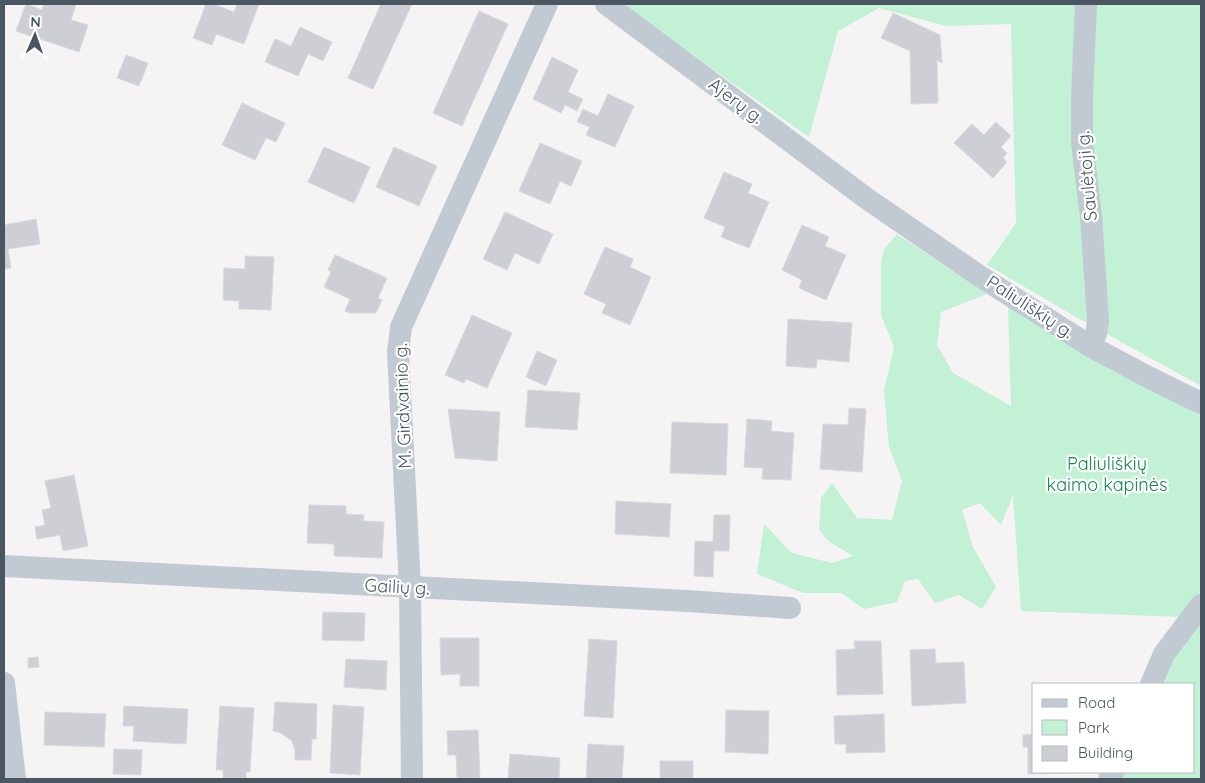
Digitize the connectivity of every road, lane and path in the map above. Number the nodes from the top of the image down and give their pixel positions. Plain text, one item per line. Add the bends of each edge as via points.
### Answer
1 (547, 4) edge
2 (606, 4) edge
3 (1086, 4) edge
4 (866, 198) joint
5 (1090, 346) junction
6 (1201, 403) edge
7 (4, 566) edge
8 (410, 588) junction
9 (1201, 605) edge
10 (790, 608) dead end
11 (1151, 683) edge
12 (4, 684) edge
13 (15, 779) edge
14 (412, 779) edge

1 - 8 street, M. Girdvainio g. via 401,327 398,352
2 - 4 street, Ajerų g.
3 - 5 street, Saulėtoji g. via 1082,142 1098,320
4 - 5 street, Paliuliškių g.
5 - 6 street, Paliuliškių g.
7 - 8 street, Gailių g.
8 - 10 street, Gailių g.
8 - 14 street, M. Girdvainio g.
9 - 11 street via 1164,654
12 - 13 street

